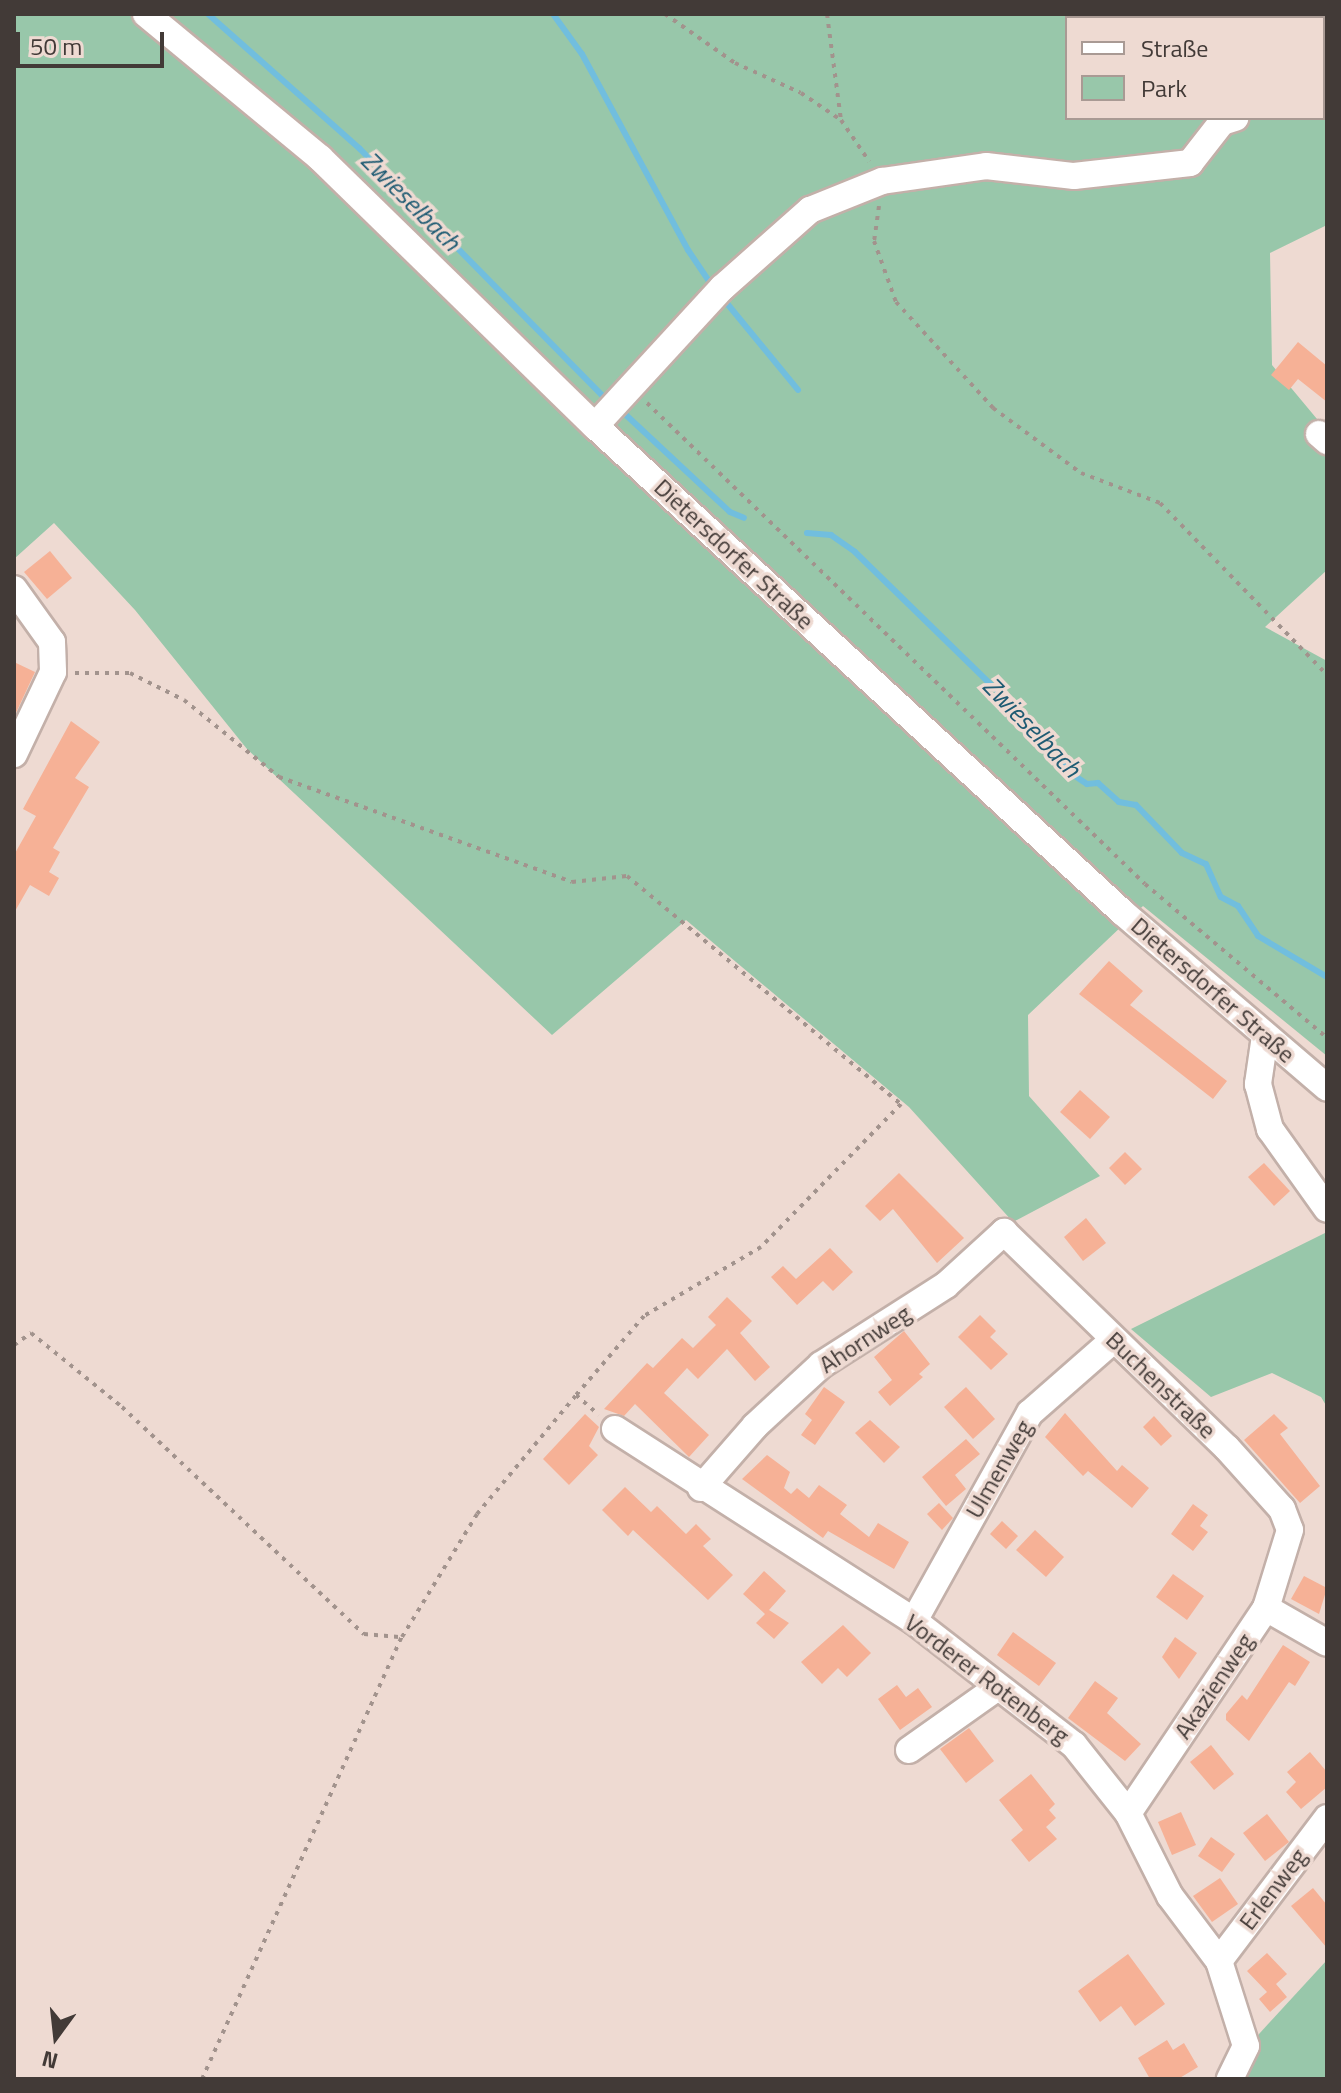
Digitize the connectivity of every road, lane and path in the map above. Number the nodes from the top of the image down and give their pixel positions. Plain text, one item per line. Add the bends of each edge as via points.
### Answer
1 (146, 14) edge
2 (665, 14) edge
3 (827, 14) edge
4 (841, 120) junction
5 (1228, 120) edge
6 (882, 181) junction
7 (631, 387) junction
8 (595, 426) junction
9 (14, 589) edge
10 (53, 672) junction
11 (1327, 675) edge
12 (14, 754) edge
13 (1265, 1036) junction
14 (1327, 1038) edge
15 (1327, 1088) edge
16 (1327, 1209) edge
17 (1004, 1232) joint
18 (1113, 1340) junction
19 (14, 1345) edge
20 (576, 1395) junction
21 (615, 1429) joint
22 (701, 1488) junction
23 (1286, 1552) joint
24 (1266, 1608) junction
25 (914, 1621) junction
26 (402, 1637) junction
27 (1327, 1643) edge
28 (998, 1687) junction
29 (909, 1750) dead end
30 (1128, 1813) junction
31 (1327, 1818) edge
32 (1219, 1961) junction
33 (202, 2079) edge
34 (1230, 2079) edge

1 - 8 street, Dietersdorfer Straße via 320,158
2 - 4 path via 735,63 801,93
3 - 4 path
4 - 6 path
5 - 6 street via 1190,163 1074,176 986,166
6 - 7 street via 810,210 722,288
6 - 11 path via 874,241 896,302 993,408 1081,473 1160,503
7 - 8 street
7 - 14 path via 1145,884
8 - 13 street, Dietersdorfer Straße via 1122,912
9 - 10 street via 52,642
10 - 12 street
10 - 20 path via 130,673 184,700 279,777 572,882 627,876 901,1104 761,1247 644,1316
13 - 15 street, Dietersdorfer Straße
13 - 16 street via 1258,1084 1270,1129
17 - 18 street, Buchenstraße
17 - 22 street, Ahornweg via 946,1285 821,1365 755,1426
18 - 23 street, Buchenstraße via 1282,1509 1290,1530
18 - 25 street, Ulmenweg via 1030,1413
19 - 26 path via 31,1333 122,1407 364,1634
20 - 21 path
20 - 26 path via 477,1514
21 - 22 street, Vorderer Rotenberg
22 - 25 street, Vorderer Rotenberg
23 - 24 street, Akazienweg
24 - 27 street
24 - 30 street, Akazienweg
25 - 28 street, Vorderer Rotenberg
26 - 33 path
28 - 29 street
28 - 30 street, Vorderer Rotenberg via 1074,1745
30 - 32 street, Vorderer Rotenberg via 1170,1896
31 - 32 street, Erlenweg
32 - 34 street, Vorderer Rotenberg via 1246,2046

